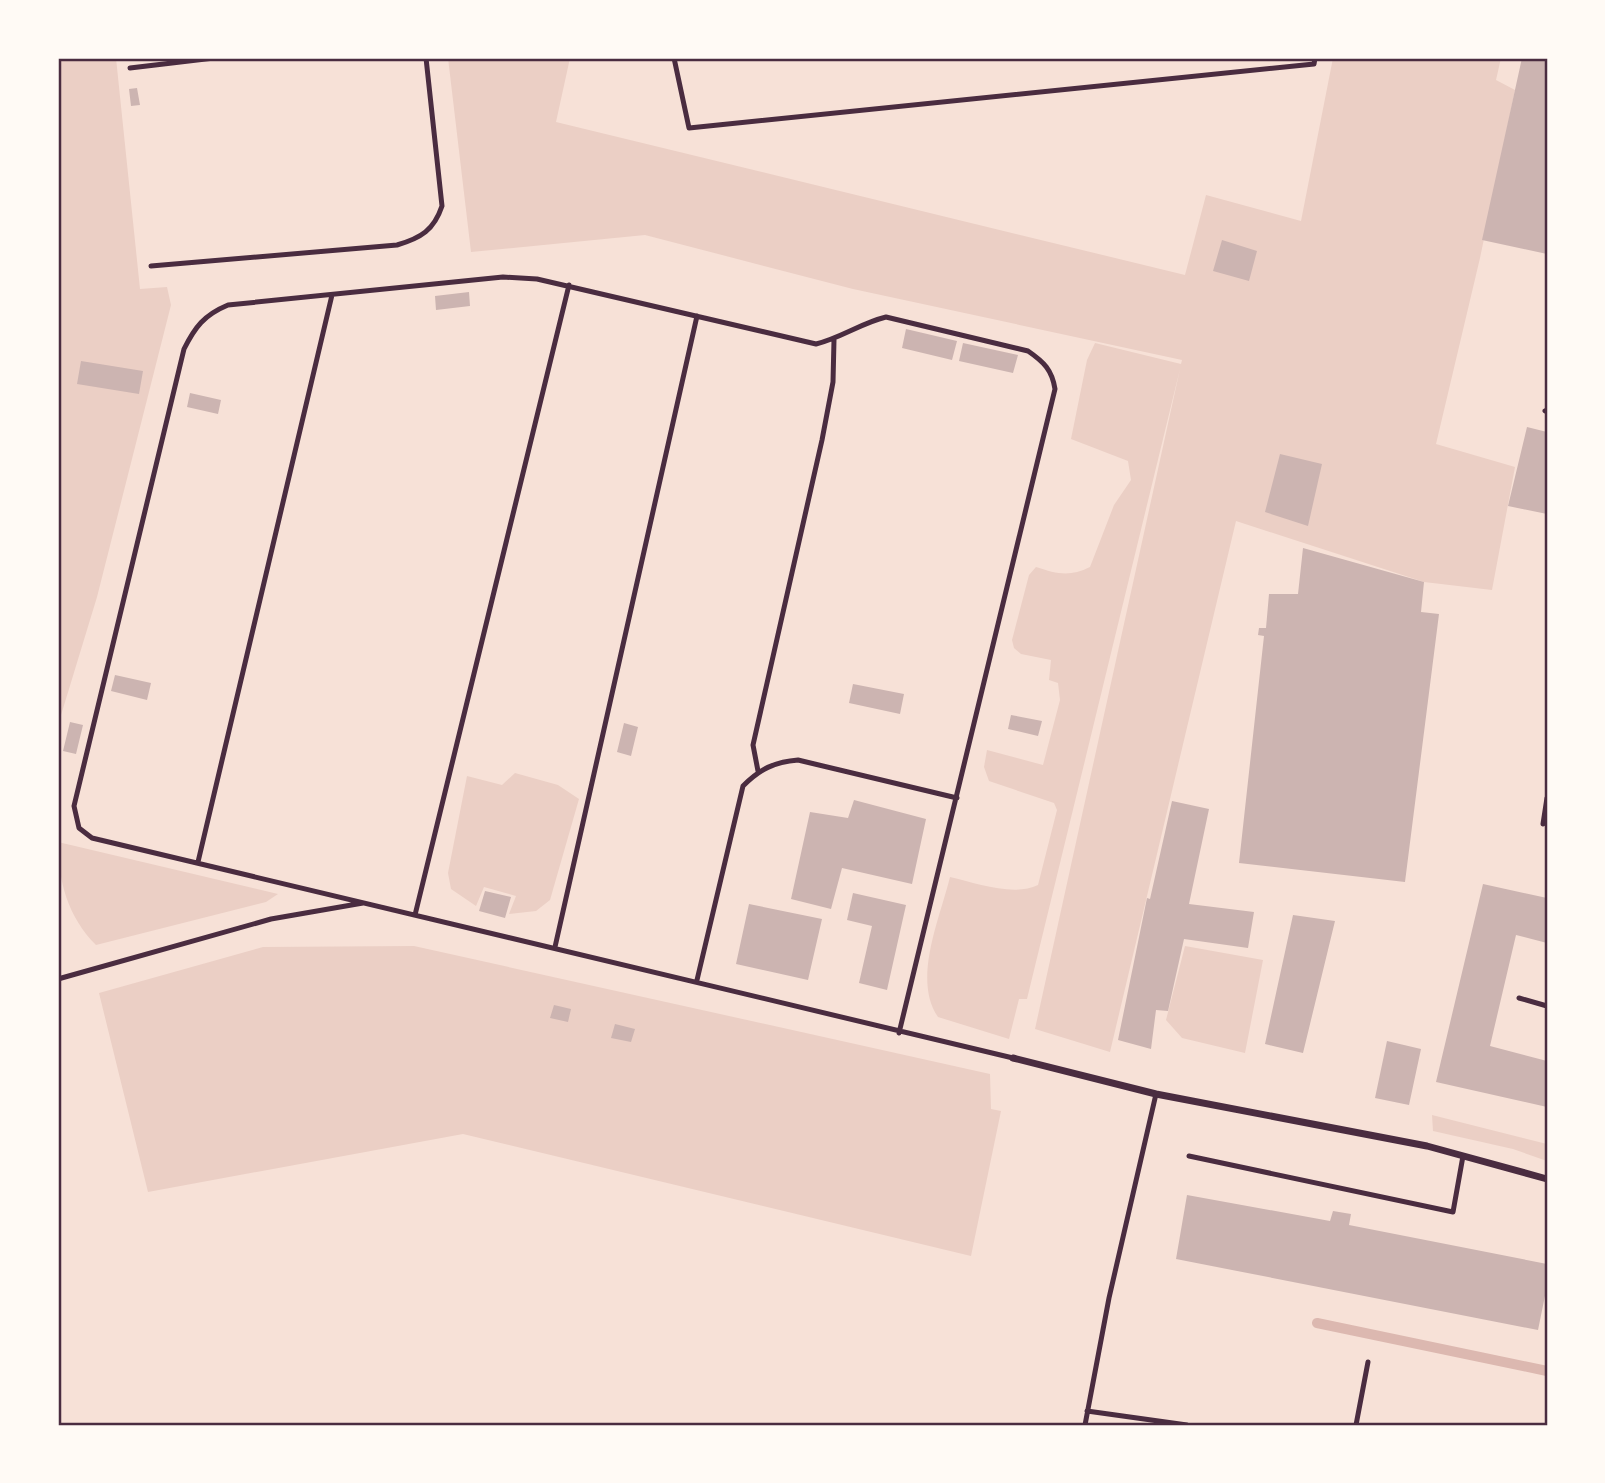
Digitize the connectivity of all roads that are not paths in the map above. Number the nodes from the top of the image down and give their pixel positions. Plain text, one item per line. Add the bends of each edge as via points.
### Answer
1 (214, 58) edge
2 (426, 58) edge
3 (674, 58) edge
4 (1315, 58) edge
5 (130, 68) dead end
6 (151, 266) dead end
7 (569, 285) junction
8 (332, 295) junction
9 (697, 316) junction
10 (834, 340) junction
11 (758, 771) junction
12 (957, 798) junction
13 (1547, 798) edge
14 (1543, 824) dead end
15 (198, 862) junction
16 (365, 903) junction
17 (415, 915) junction
18 (555, 947) junction
19 (58, 979) edge
20 (697, 980) junction
21 (1520, 998) dead end
22 (1547, 1006) edge
23 (900, 1033) junction
24 (1013, 1058) joint
25 (1156, 1094) junction
26 (1189, 1156) dead end
27 (1463, 1156) junction
28 (1547, 1179) edge
29 (1368, 1362) dead end
30 (1087, 1411) junction
31 (1084, 1425) edge
32 (1186, 1425) edge
33 (1356, 1425) edge

1 - 5 lane
2 - 6 lane via 442,206 437,222 421,238 397,245
3 - 4 lane via 689,128 1314,64
7 - 8 lane via 503,277
7 - 9 lane
7 - 17 lane
8 - 15 lane
8 - 15 lane via 228,305 209,313 195,327 184,349 74,806 79,828 92,838
9 - 10 lane via 816,344
9 - 18 lane
10 - 11 lane via 833,382 824,429 753,746
10 - 12 lane via 866,322 886,317 1028,351 1053,376 1055,389
11 - 12 lane via 778,762 799,760
11 - 20 lane via 743,786
12 - 23 lane
13 - 14 lane
15 - 16 lane
16 - 17 lane
16 - 19 lane via 271,919
17 - 18 lane
18 - 20 lane
20 - 23 lane
21 - 22 lane
23 - 24 lane
24 - 25 street
25 - 27 street
25 - 30 lane
26 - 27 lane via 1453,1212
27 - 28 street
29 - 33 lane
30 - 31 lane
30 - 32 lane

